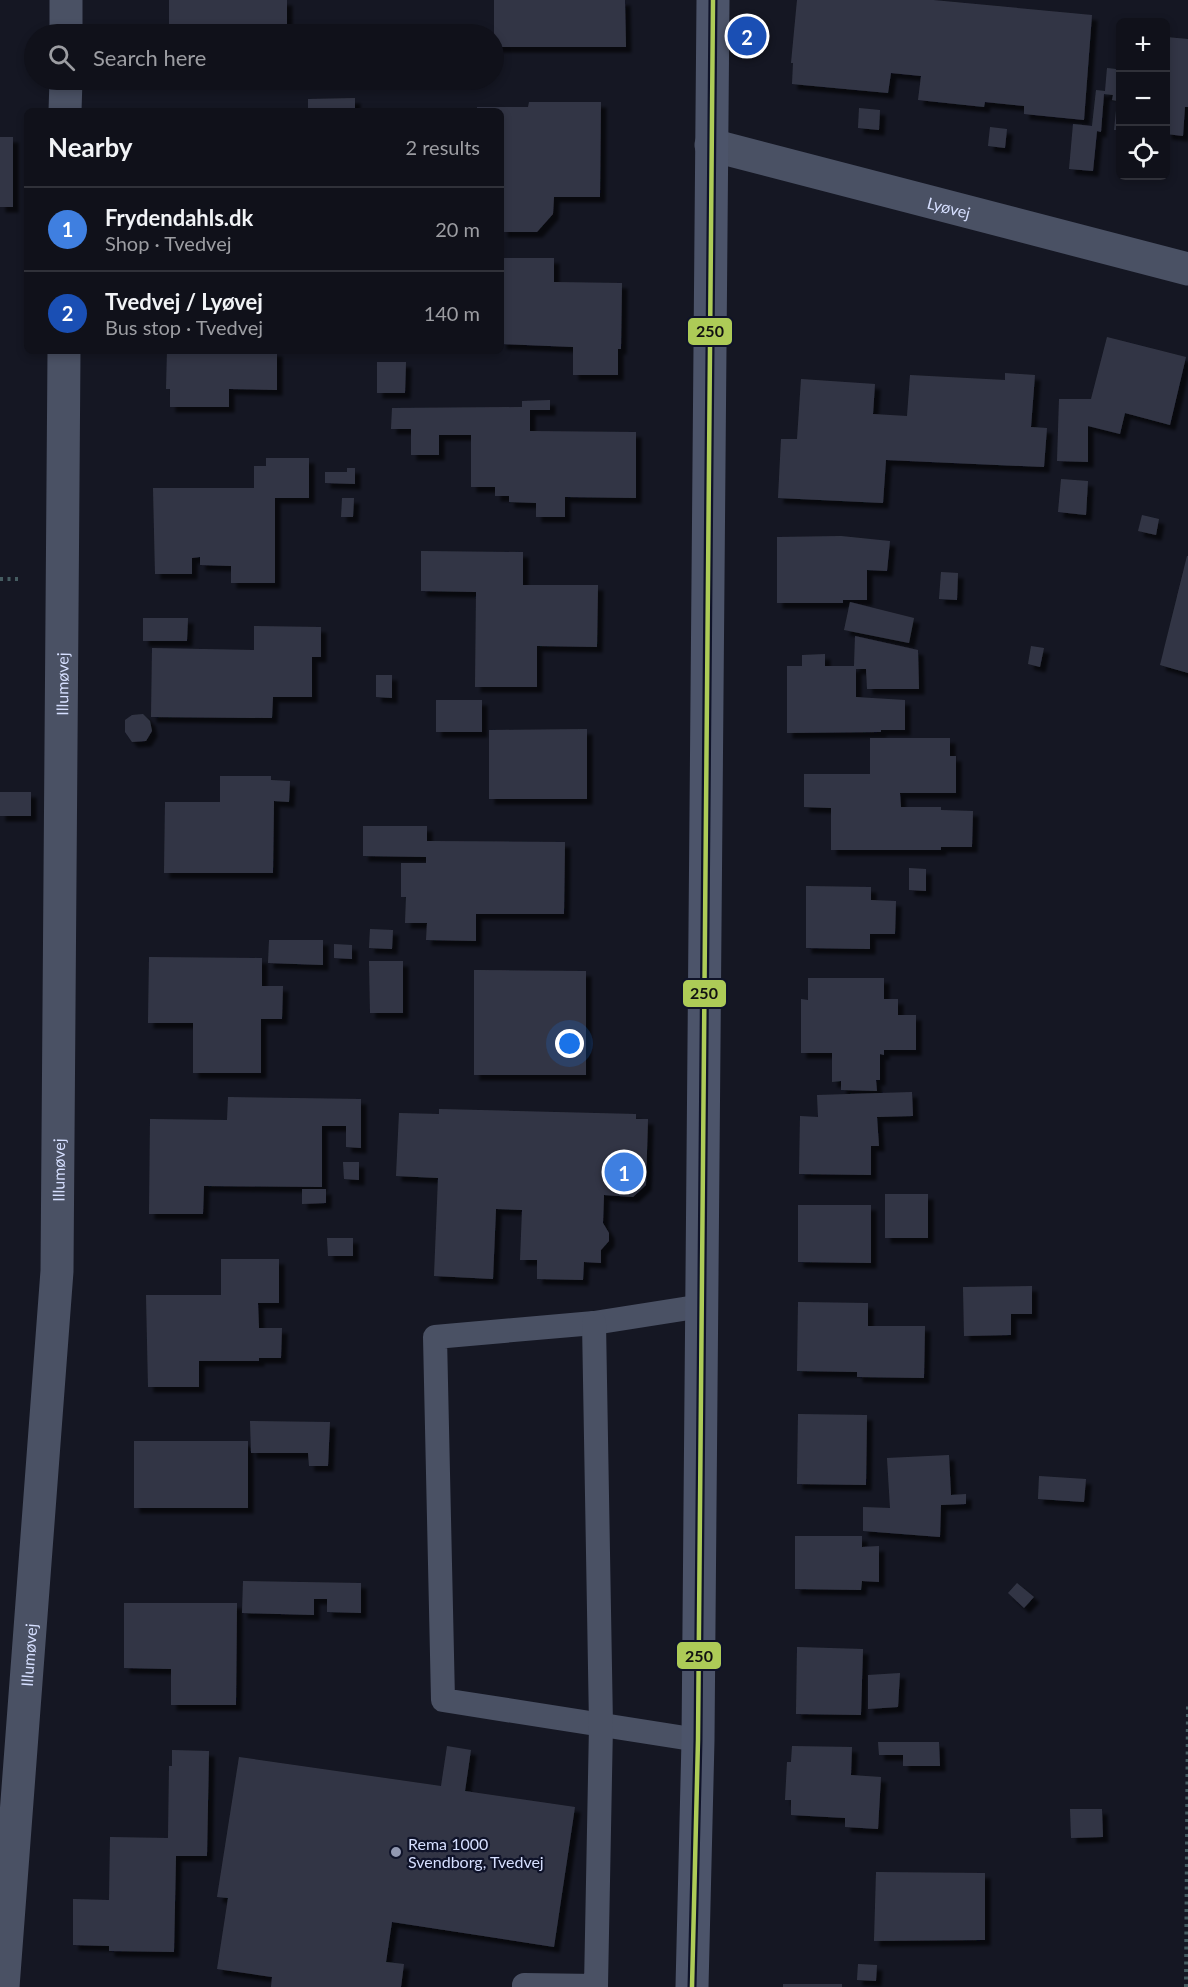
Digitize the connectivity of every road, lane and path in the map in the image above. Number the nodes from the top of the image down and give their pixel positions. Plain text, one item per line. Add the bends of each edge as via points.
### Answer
1 (66, 0) edge
2 (713, 0) edge
3 (66, 24) edge
4 (66, 90) edge
5 (65, 108) edge
6 (711, 145) junction
7 (1188, 269) edge
8 (64, 354) edge
9 (702, 1305) junction
10 (594, 1323) junction
11 (1188, 1704) edge
12 (601, 1725) junction
13 (698, 1740) junction
14 (1187, 1958) edge
15 (3, 1987) edge
16 (524, 1987) edge
17 (692, 1987) edge
18 (1186, 1987) edge

1 - 3 street
2 - 6 street
4 - 5 street
6 - 7 street, Lyøvej
6 - 9 street
8 - 15 street, Illumøvej via 57,1271
9 - 10 lane
9 - 13 street
10 - 12 lane
10 - 12 lane via 435,1337 443,1700
11 - 14 path
12 - 13 lane
12 - 16 lane via 596,1986
13 - 17 street
14 - 18 path

